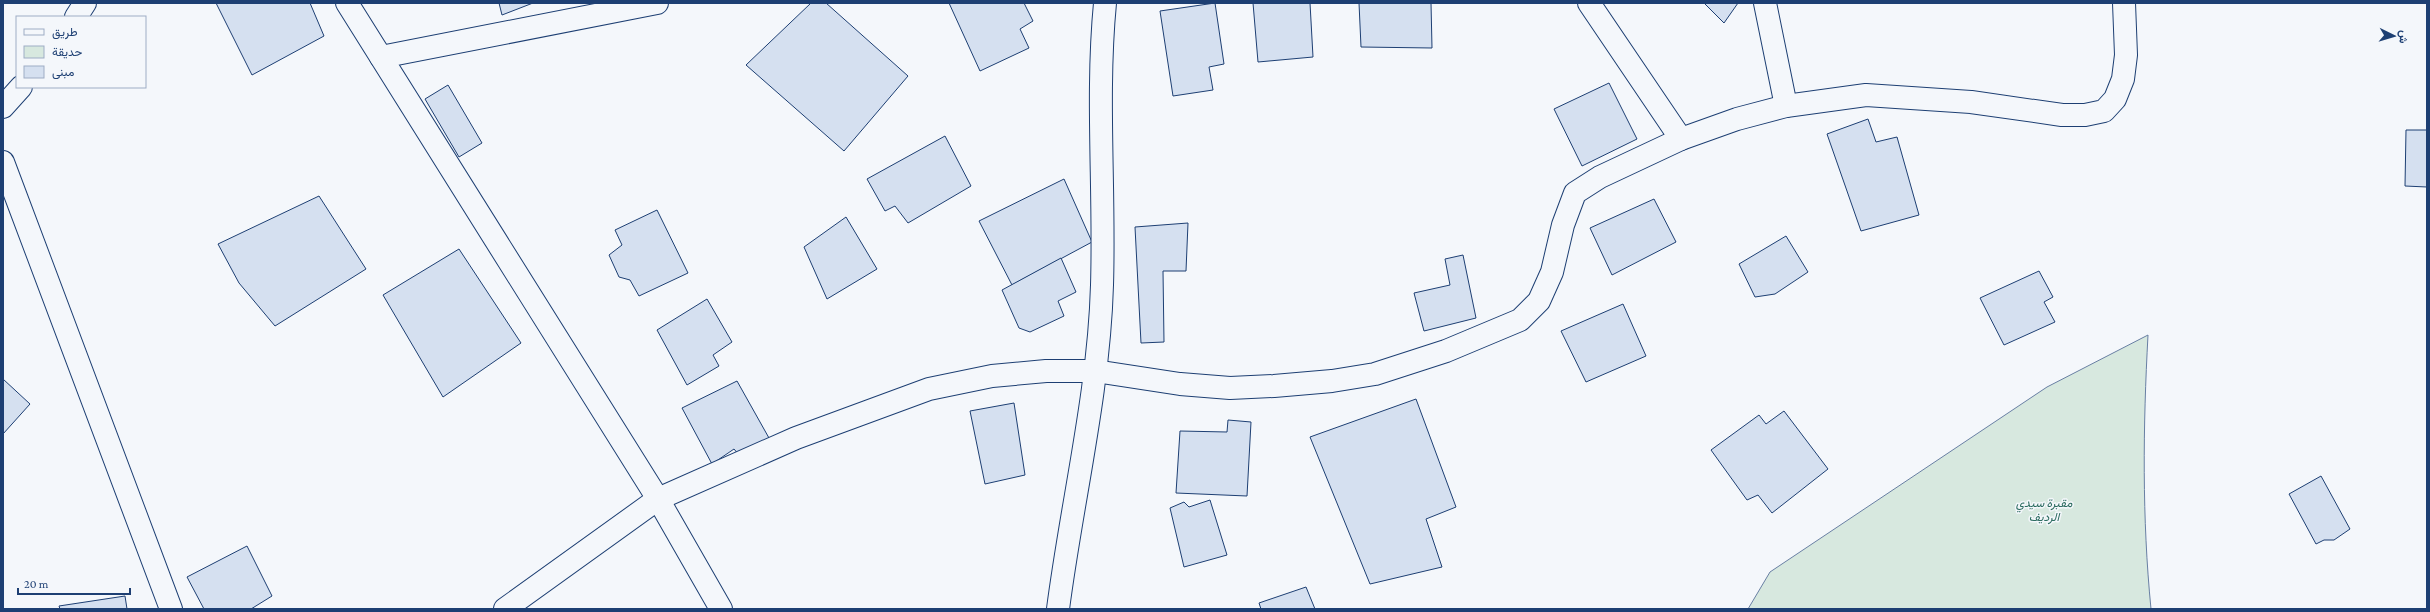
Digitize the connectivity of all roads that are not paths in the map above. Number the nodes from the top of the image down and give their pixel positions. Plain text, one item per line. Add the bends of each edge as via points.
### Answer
1 (85, 3) edge
2 (347, 3) edge
3 (657, 3) edge
4 (1105, 3) edge
5 (1589, 3) edge
6 (1765, 3) edge
7 (2124, 3) edge
8 (77, 16) edge
9 (381, 57) junction
10 (20, 88) edge
11 (1786, 106) junction
12 (3, 107) edge
13 (1681, 140) junction
14 (3, 162) edge
15 (1095, 371) junction
16 (658, 499) junction
17 (171, 609) edge
18 (505, 609) edge
19 (721, 609) edge
20 (1058, 609) edge

1 - 8 street
2 - 9 street
3 - 9 street
4 - 15 street via 1102,79 1102,285
5 - 13 street
6 - 11 street
7 - 11 street via 2126,55 2123,79 2115,99 2104,110 2085,115 2062,115 1971,102 1866,95
9 - 16 street
10 - 12 street
11 - 13 street via 1737,119
13 - 15 street via 1600,177 1575,194 1563,225 1552,272 1539,301 1520,320 1446,351 1375,374 1274,386 1230,388 1180,384
14 - 17 street
15 - 16 street via 1046,371 992,376 929,389 796,438
15 - 20 street
16 - 18 street
16 - 19 street

